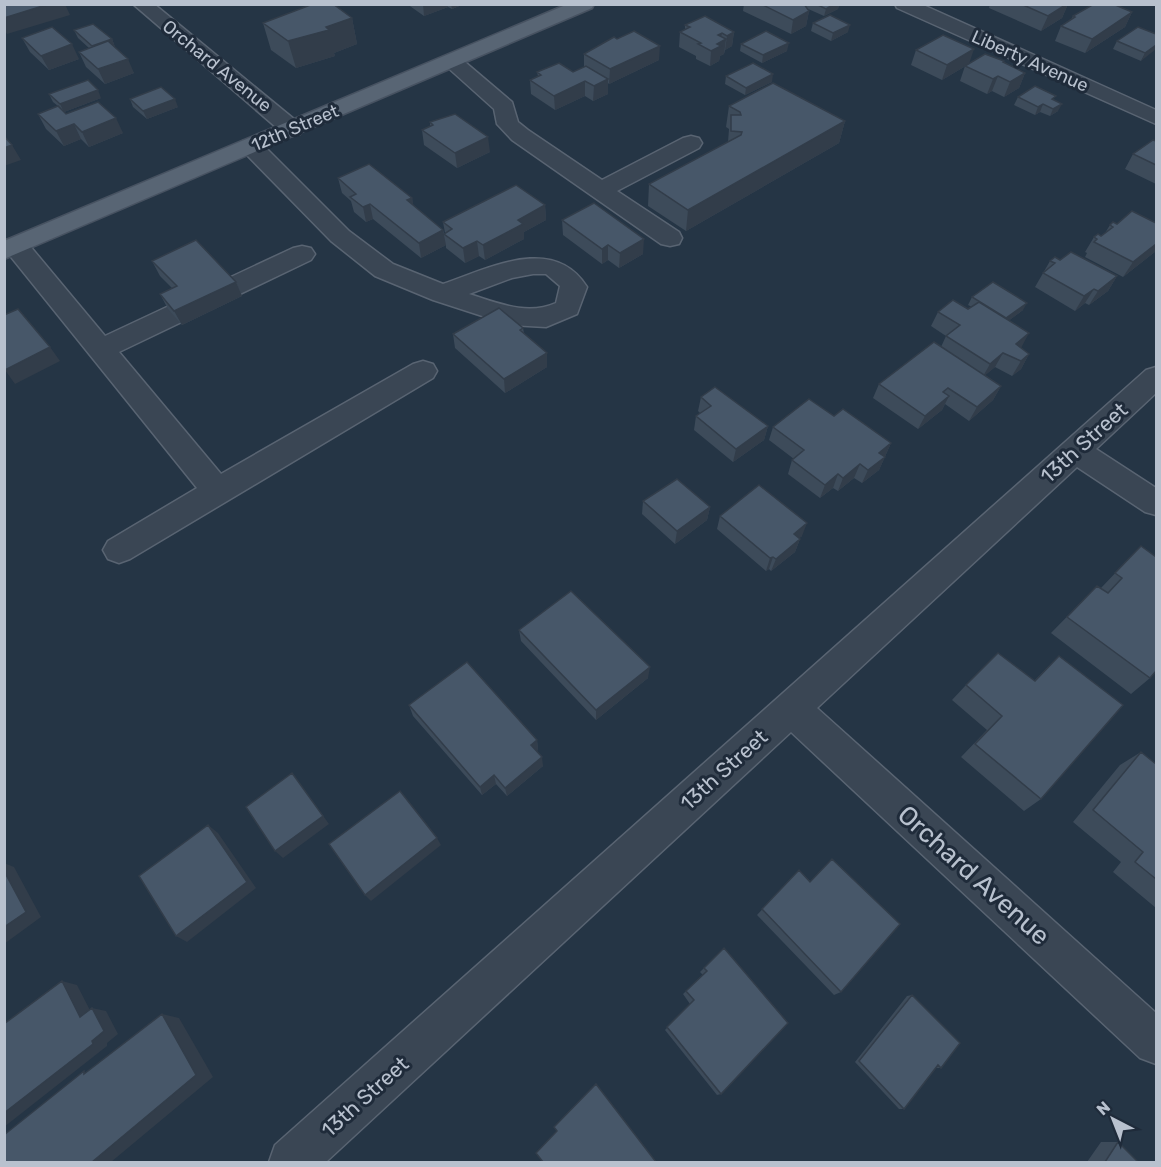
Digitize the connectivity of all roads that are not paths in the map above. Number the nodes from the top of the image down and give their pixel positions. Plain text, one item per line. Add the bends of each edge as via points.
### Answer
1 (142, 4) edge
2 (585, 4) edge
3 (904, 4) edge
4 (452, 61) junction
5 (1156, 118) edge
6 (292, 129) junction
7 (691, 143) dead end
8 (251, 146) junction
9 (601, 190) junction
10 (670, 238) dead end
11 (10, 249) edge
12 (302, 254) dead end
13 (442, 294) dead end
14 (102, 349) junction
15 (423, 371) dead end
16 (1156, 377) edge
17 (1076, 451) junction
18 (217, 491) junction
19 (1156, 504) edge
20 (119, 550) dead end
21 (792, 709) junction
22 (1156, 1042) edge
23 (292, 1162) edge

1 - 6 street, Orchard Avenue
2 - 4 main road, 12th Street
3 - 5 street, Liberty Avenue
4 - 6 main road, 12th Street
4 - 9 street via 504,107 508,124 520,135
6 - 8 main road, 12th Street
7 - 9 street
8 - 11 main road, 12th Street
8 - 13 street via 340,236 384,270
9 - 10 street
11 - 14 street
12 - 14 street
14 - 18 street
15 - 18 street
16 - 17 street, 13th Street
17 - 19 street
17 - 21 street, 13th Street
18 - 20 street
21 - 22 street, Orchard Avenue
21 - 23 street, 13th Street

